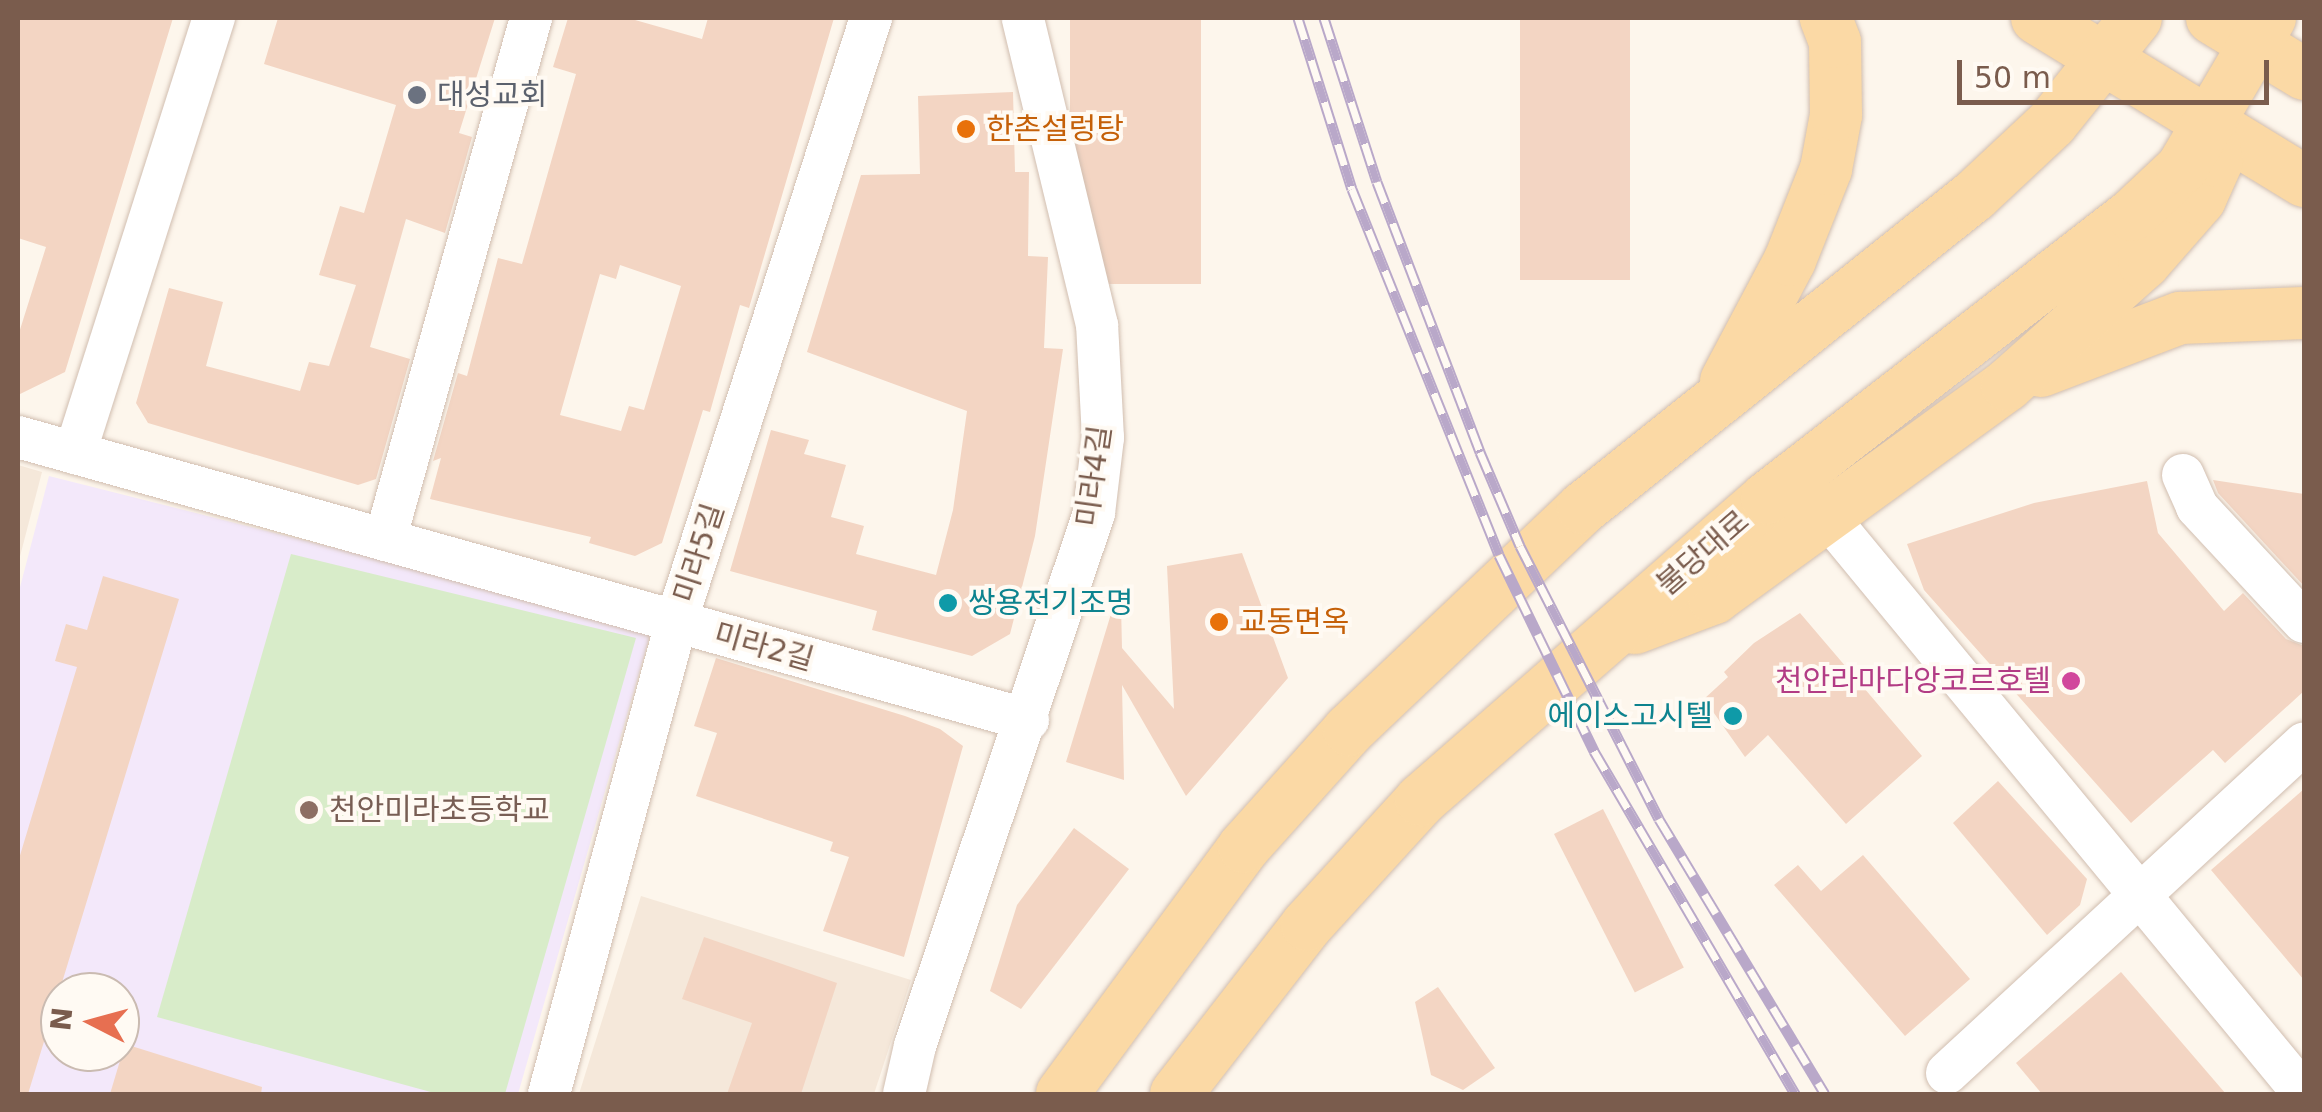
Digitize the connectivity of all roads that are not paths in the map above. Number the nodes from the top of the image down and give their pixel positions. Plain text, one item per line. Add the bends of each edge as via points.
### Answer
1 (214, 18) edge
2 (531, 18) edge
3 (871, 18) edge
4 (1024, 18) edge
5 (1826, 18) edge
6 (2037, 18) edge
7 (2136, 18) edge
8 (2212, 18) edge
9 (2264, 31) edge
10 (2105, 58) junction
11 (2304, 74) edge
12 (2210, 121) junction
13 (2304, 181) edge
14 (2304, 314) edge
15 (2007, 384) junction
16 (1715, 401) junction
17 (18, 437) edge
18 (76, 453) junction
19 (2182, 474) dead end
20 (1826, 515) junction
21 (384, 540) junction
22 (676, 622) junction
23 (2304, 622) edge
24 (1601, 641) junction
25 (1028, 720) junction
26 (2304, 742) edge
27 (2138, 892) junction
28 (1947, 1073) dead end
29 (916, 1084) edge
30 (549, 1094) edge
31 (1062, 1094) edge
32 (1176, 1094) edge
33 (2304, 1094) edge

1 - 18 street
2 - 21 street
3 - 22 street, 미라5길
4 - 25 street, 미라4길 via 1097,325 1103,438 1094,513
5 - 16 main road via 1835,42 1836,115 1826,169 1790,260
6 - 10 main road
7 - 10 main road
8 - 9 main road
9 - 11 main road
9 - 12 main road, 불당대로
10 - 12 main road
10 - 16 main road via 2052,123 1974,197
12 - 13 main road
12 - 15 main road via 2217,161 2200,198 2144,263
12 - 24 main road, 불당대로 via 2182,168 2132,215 1766,498
14 - 15 main road via 2180,318
15 - 20 main road
16 - 31 main road via 1583,508 1350,730 1244,847
17 - 18 street, 미라2길
18 - 21 street, 미라2길
19 - 23 street via 2197,508
20 - 24 main road via 1714,598
20 - 27 street
21 - 22 street, 미라2길
22 - 25 street, 미라2길
22 - 30 street, 미라5길
24 - 32 main road, 불당대로 via 1422,800 1308,925
25 - 29 street, 미라4길
26 - 27 street
27 - 28 street
27 - 33 street

